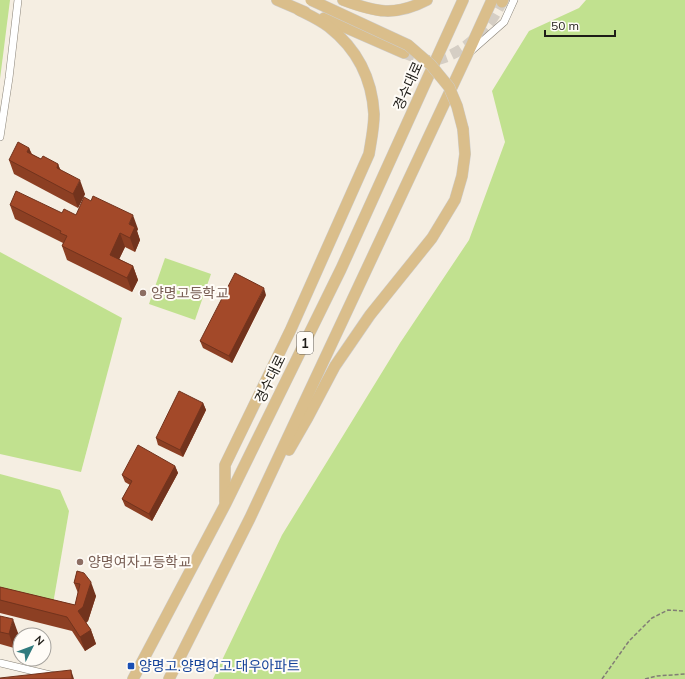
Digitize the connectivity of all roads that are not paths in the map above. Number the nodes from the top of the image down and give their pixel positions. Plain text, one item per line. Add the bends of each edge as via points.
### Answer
1 (18, 0) edge
2 (276, 0) edge
3 (311, 0) edge
4 (343, 0) edge
5 (427, 0) edge
6 (463, 0) edge
7 (514, 0) edge
8 (499, 1) edge
9 (299, 10) junction
10 (404, 53) tunnel mouth
11 (467, 55) junction
12 (0, 137) edge
13 (225, 505) junction
14 (250, 518) junction
15 (0, 663) edge
16 (67, 679) edge
17 (133, 679) edge
18 (169, 679) edge

1 - 12 street
2 - 9 main road
3 - 14 main road, bridge via 408,45 431,65 448,87 457,106 463,129 465,154 455,200 432,238 370,315 336,366
4 - 5 main road via 380,12 410,8
6 - 13 main road, 경수대로 / 1 via 341,269
7 - 11 street via 504,22
8 - 11 main road, 1
9 - 10 main road
9 - 13 main road via 328,26 356,54 371,91 373,132 366,161 291,329 225,465
11 - 14 main road, 1
13 - 17 main road, 경수대로 / 1
14 - 18 main road, 1
15 - 16 street

